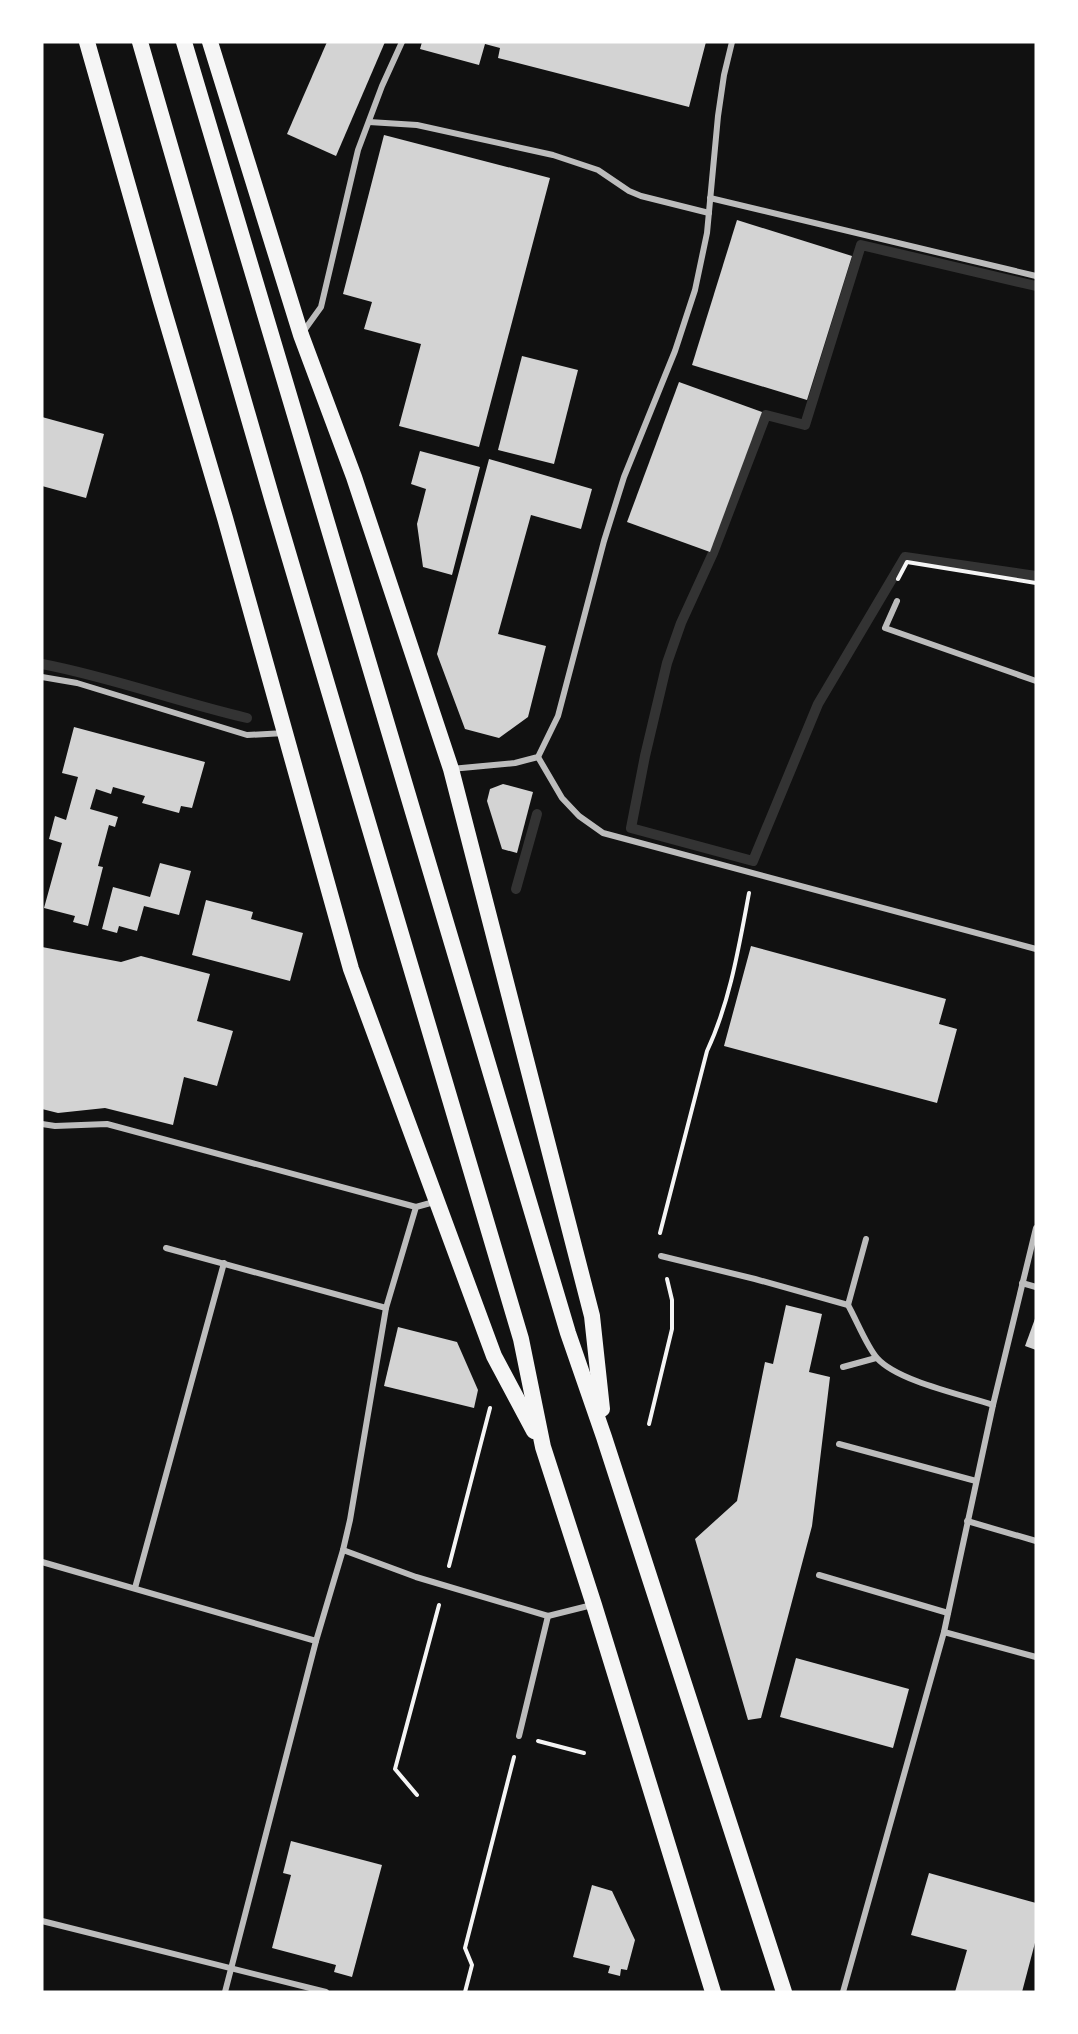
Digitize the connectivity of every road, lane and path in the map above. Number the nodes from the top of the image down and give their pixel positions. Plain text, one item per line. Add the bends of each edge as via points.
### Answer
1 (87, 42) edge
2 (140, 42) edge
3 (184, 42) edge
4 (210, 42) edge
5 (402, 42) edge
6 (732, 42) edge
7 (369, 122) junction
8 (710, 198) junction
9 (709, 213) junction
10 (1036, 276) edge
11 (301, 335) junction
12 (1036, 583) edge
13 (897, 601) joint
14 (42, 677) edge
15 (1036, 681) edge
16 (285, 733) junction
17 (538, 757) junction
18 (451, 769) junction
19 (753, 873) junction
20 (1036, 949) edge
21 (42, 1124) edge
22 (436, 1201) junction
23 (416, 1208) junction
24 (1036, 1228) edge
25 (866, 1239) dead end
26 (166, 1248) dead end
27 (661, 1256) junction
28 (224, 1263) junction
29 (1022, 1283) junction
30 (1036, 1287) edge
31 (848, 1305) junction
32 (386, 1308) junction
33 (876, 1358) junction
34 (843, 1367) dead end
35 (993, 1405) junction
36 (649, 1424) dead end
37 (604, 1437) junction
38 (839, 1444) dead end
39 (543, 1447) junction
40 (976, 1481) junction
41 (967, 1521) junction
42 (1036, 1541) edge
43 (344, 1550) junction
44 (42, 1562) edge
45 (819, 1575) dead end
46 (135, 1588) junction
47 (594, 1605) junction
48 (948, 1613) junction
49 (548, 1616) junction
50 (944, 1632) junction
51 (316, 1641) junction
52 (1036, 1657) edge
53 (519, 1736) junction
54 (584, 1753) dead end
55 (42, 1922) edge
56 (231, 1968) junction
57 (225, 1992) edge
58 (326, 1992) edge
59 (465, 1992) edge
60 (713, 1992) edge
61 (784, 1992) edge
62 (843, 1992) edge

1 - 16 highway
2 - 39 highway via 521,1339
3 - 37 highway via 568,1333
4 - 11 highway
5 - 7 street
6 - 8 street via 718,116
7 - 9 street via 417,125 553,155 598,170 641,196
7 - 11 street via 358,150 321,307
8 - 9 street
8 - 10 street
9 - 17 street via 685,321 624,477 558,716
11 - 18 highway via 354,477
12 - 13 path via 907,562 891,592
13 - 15 street via 885,628
14 - 16 street via 77,683 247,735
16 - 22 highway via 351,969
17 - 18 street
17 - 19 street via 562,798 603,833
18 - 37 highway via 592,1316
19 - 20 street
19 - 27 path via 717,1029 707,1051 661,1224
21 - 23 street via 107,1124
22 - 23 street
22 - 39 highway via 494,1356
23 - 32 street
24 - 29 street
25 - 31 street
26 - 28 street
27 - 31 street
27 - 36 path via 672,1300 672,1329
28 - 32 street
28 - 46 street
29 - 30 street
29 - 35 street
31 - 33 street
32 - 43 street
33 - 34 street
33 - 35 street via 908,1378
35 - 40 street
37 - 61 highway
38 - 40 street
39 - 47 highway
40 - 41 street
41 - 42 street
41 - 48 street
43 - 49 street via 416,1577
43 - 51 street
44 - 46 street
45 - 48 street
46 - 51 street
47 - 49 street
47 - 60 highway
48 - 50 street
49 - 53 street
50 - 52 street
50 - 62 street
51 - 56 street
53 - 54 path
53 - 59 path via 465,1948 472,1965
55 - 56 street
56 - 57 street
56 - 58 street

